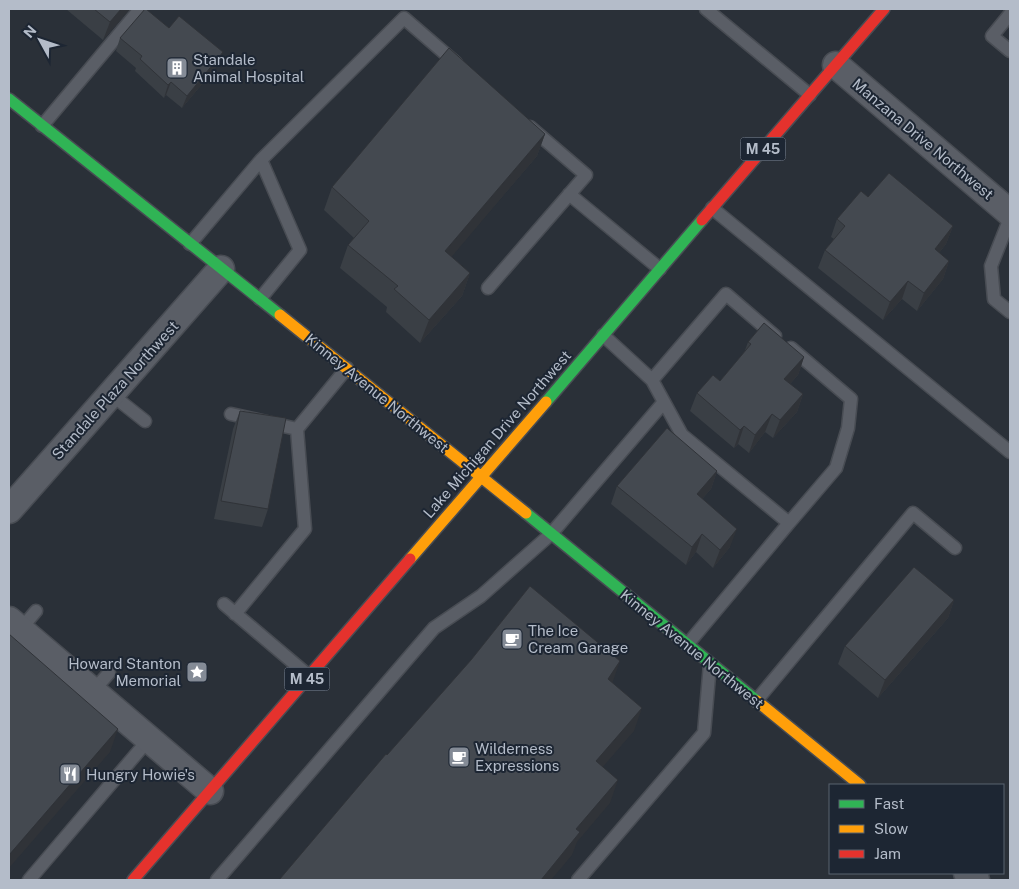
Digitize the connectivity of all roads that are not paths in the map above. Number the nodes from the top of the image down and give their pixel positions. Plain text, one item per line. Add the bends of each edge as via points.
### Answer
1 (140, 9) edge
2 (706, 9) edge
3 (884, 9) edge
4 (1010, 14) edge
5 (1010, 51) edge
6 (836, 65) junction
7 (465, 70) edge
8 (810, 95) junction
9 (9, 99) edge
10 (518, 116) edge
11 (42, 126) junction
12 (261, 160) junction
13 (569, 194) junction
14 (712, 208) junction
15 (1010, 213) edge
16 (1010, 218) edge
17 (190, 244) junction
18 (222, 269) junction
19 (660, 269) junction
20 (488, 288) dead end
21 (260, 299) junction
22 (1010, 312) edge
23 (603, 335) junction
24 (347, 368) junction
25 (652, 380) junction
26 (111, 394) junction
27 (664, 402) junction
28 (230, 414) dead end
29 (145, 420) dead end
30 (297, 429) junction
31 (1010, 452) edge
32 (480, 477) junction
33 (9, 510) edge
34 (789, 524) junction
35 (551, 534) junction
36 (955, 548) dead end
37 (224, 604) dead end
38 (236, 614) junction
39 (22, 621) edge
40 (687, 645) junction
41 (710, 663) junction
42 (309, 676) junction
43 (756, 701) junction
44 (149, 739) junction
45 (859, 784) edge
46 (210, 791) junction
47 (28, 880) edge
48 (133, 880) edge
49 (217, 880) edge
50 (578, 880) edge

1 - 11 lane
2 - 8 lane
3 - 6 main road, Lake Michigan Drive Northwest / M 45
4 - 5 lane via 992,36
6 - 8 main road, Lake Michigan Drive Northwest / M 45
6 - 15 street, Manzana Drive Northwest
7 - 12 lane via 404,18
8 - 14 main road, Lake Michigan Drive Northwest / M 45
9 - 11 main road, Kinney Avenue Northwest
10 - 13 lane via 586,174
11 - 17 main road, Kinney Avenue Northwest
12 - 17 lane
12 - 21 lane via 300,250
13 - 19 lane
13 - 20 lane
14 - 19 main road, Lake Michigan Drive Northwest / M 45
14 - 31 lane
16 - 22 lane via 991,266 994,299
17 - 18 main road, Kinney Avenue Northwest
18 - 21 main road, Kinney Avenue Northwest
18 - 26 street, Standale Plaza Northwest
19 - 23 main road, Lake Michigan Drive Northwest / M 45
21 - 24 main road, Kinney Avenue Northwest
23 - 25 lane
23 - 32 main road, Lake Michigan Drive Northwest / M 45
24 - 30 lane
24 - 32 main road, Kinney Avenue Northwest
25 - 27 lane
25 - 34 lane via 726,294 851,398 848,428 836,468
26 - 29 lane
26 - 33 street, Standale Plaza Northwest
27 - 34 lane via 682,435
27 - 35 lane
28 - 30 lane
30 - 38 lane via 306,529
32 - 35 main road, Kinney Avenue Northwest
32 - 42 main road, Lake Michigan Drive Northwest / M 45
34 - 40 lane
35 - 40 main road, Kinney Avenue Northwest
35 - 49 lane via 481,596 434,628
36 - 43 lane via 913,514
37 - 38 lane
38 - 42 lane
39 - 44 street via 101,682
40 - 41 main road, Kinney Avenue Northwest
41 - 43 main road, Kinney Avenue Northwest
41 - 50 lane via 704,733
42 - 46 main road, Lake Michigan Drive Northwest / M 45
43 - 45 main road, Kinney Avenue Northwest
44 - 46 street
44 - 47 lane
46 - 48 main road, Lake Michigan Drive Northwest / M 45

